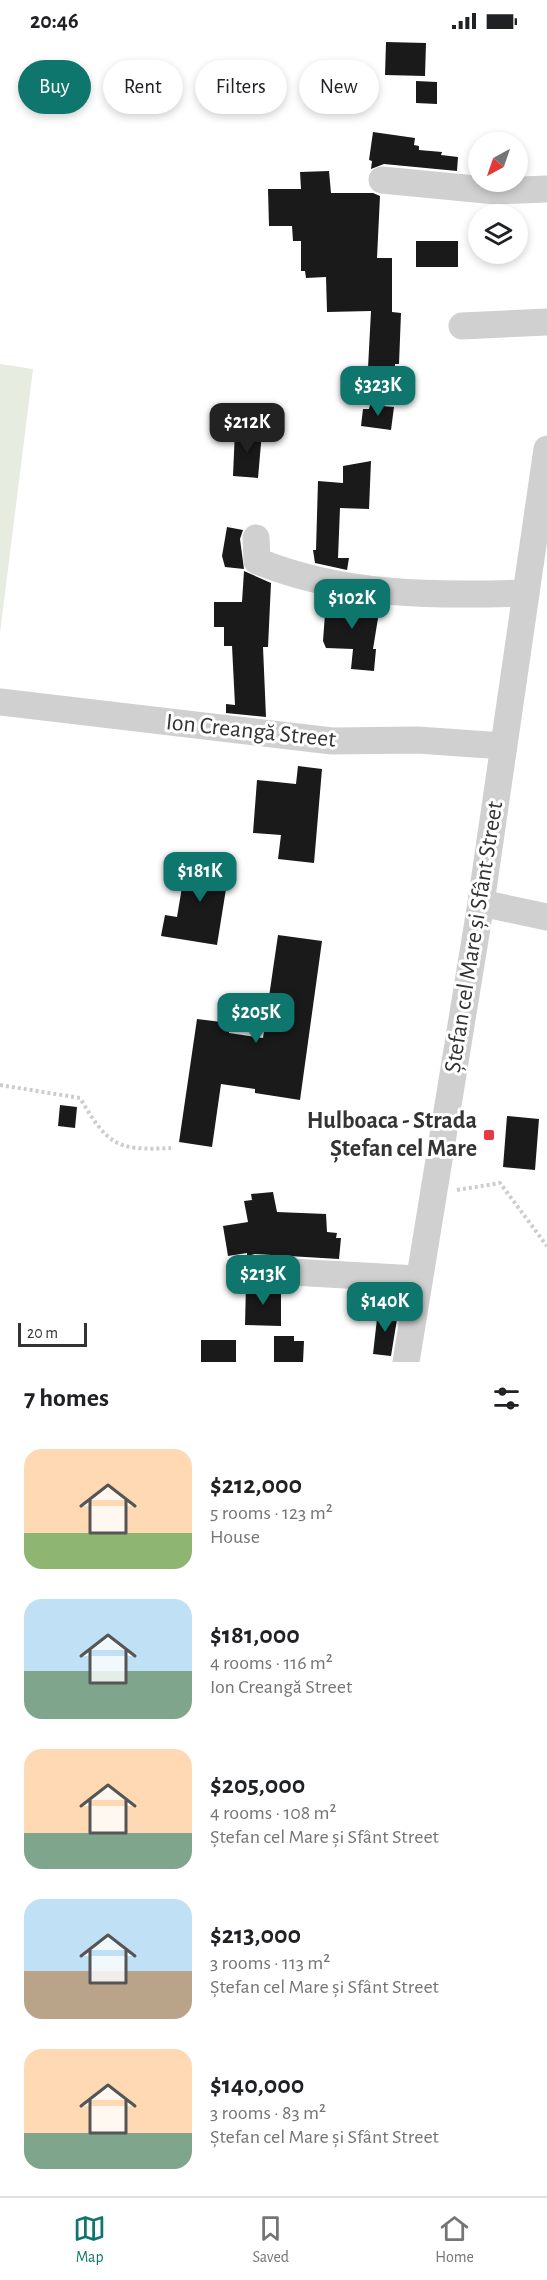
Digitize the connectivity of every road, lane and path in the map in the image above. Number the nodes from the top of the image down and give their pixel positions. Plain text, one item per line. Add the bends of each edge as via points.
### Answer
1 (382, 180) dead end
2 (547, 189) edge
3 (547, 322) edge
4 (462, 326) dead end
5 (547, 449) edge
6 (256, 538) dead end
7 (526, 593) junction
8 (0, 702) edge
9 (503, 746) junction
10 (481, 903) junction
11 (547, 917) edge
12 (0, 1085) edge
13 (171, 1148) dead end
14 (433, 1194) junction
15 (547, 1246) edge
16 (254, 1270) dead end
17 (418, 1279) junction
18 (406, 1362) edge

1 - 2 street via 496,190
3 - 4 street
5 - 7 street, Ștefan cel Mare și Sfânt Street
6 - 7 street via 257,561 329,583 408,594
7 - 9 street, Ștefan cel Mare și Sfânt Street
8 - 9 street, Ion Creangă Street via 332,741 418,740
9 - 10 street, Ștefan cel Mare și Sfânt Street
10 - 11 street
10 - 14 street, Ștefan cel Mare și Sfânt Street
12 - 13 path via 80,1098 98,1129 114,1142 146,1151
14 - 15 path via 500,1183
14 - 17 street, Ștefan cel Mare și Sfânt Street
16 - 17 street
17 - 18 street, Ștefan cel Mare și Sfânt Street

